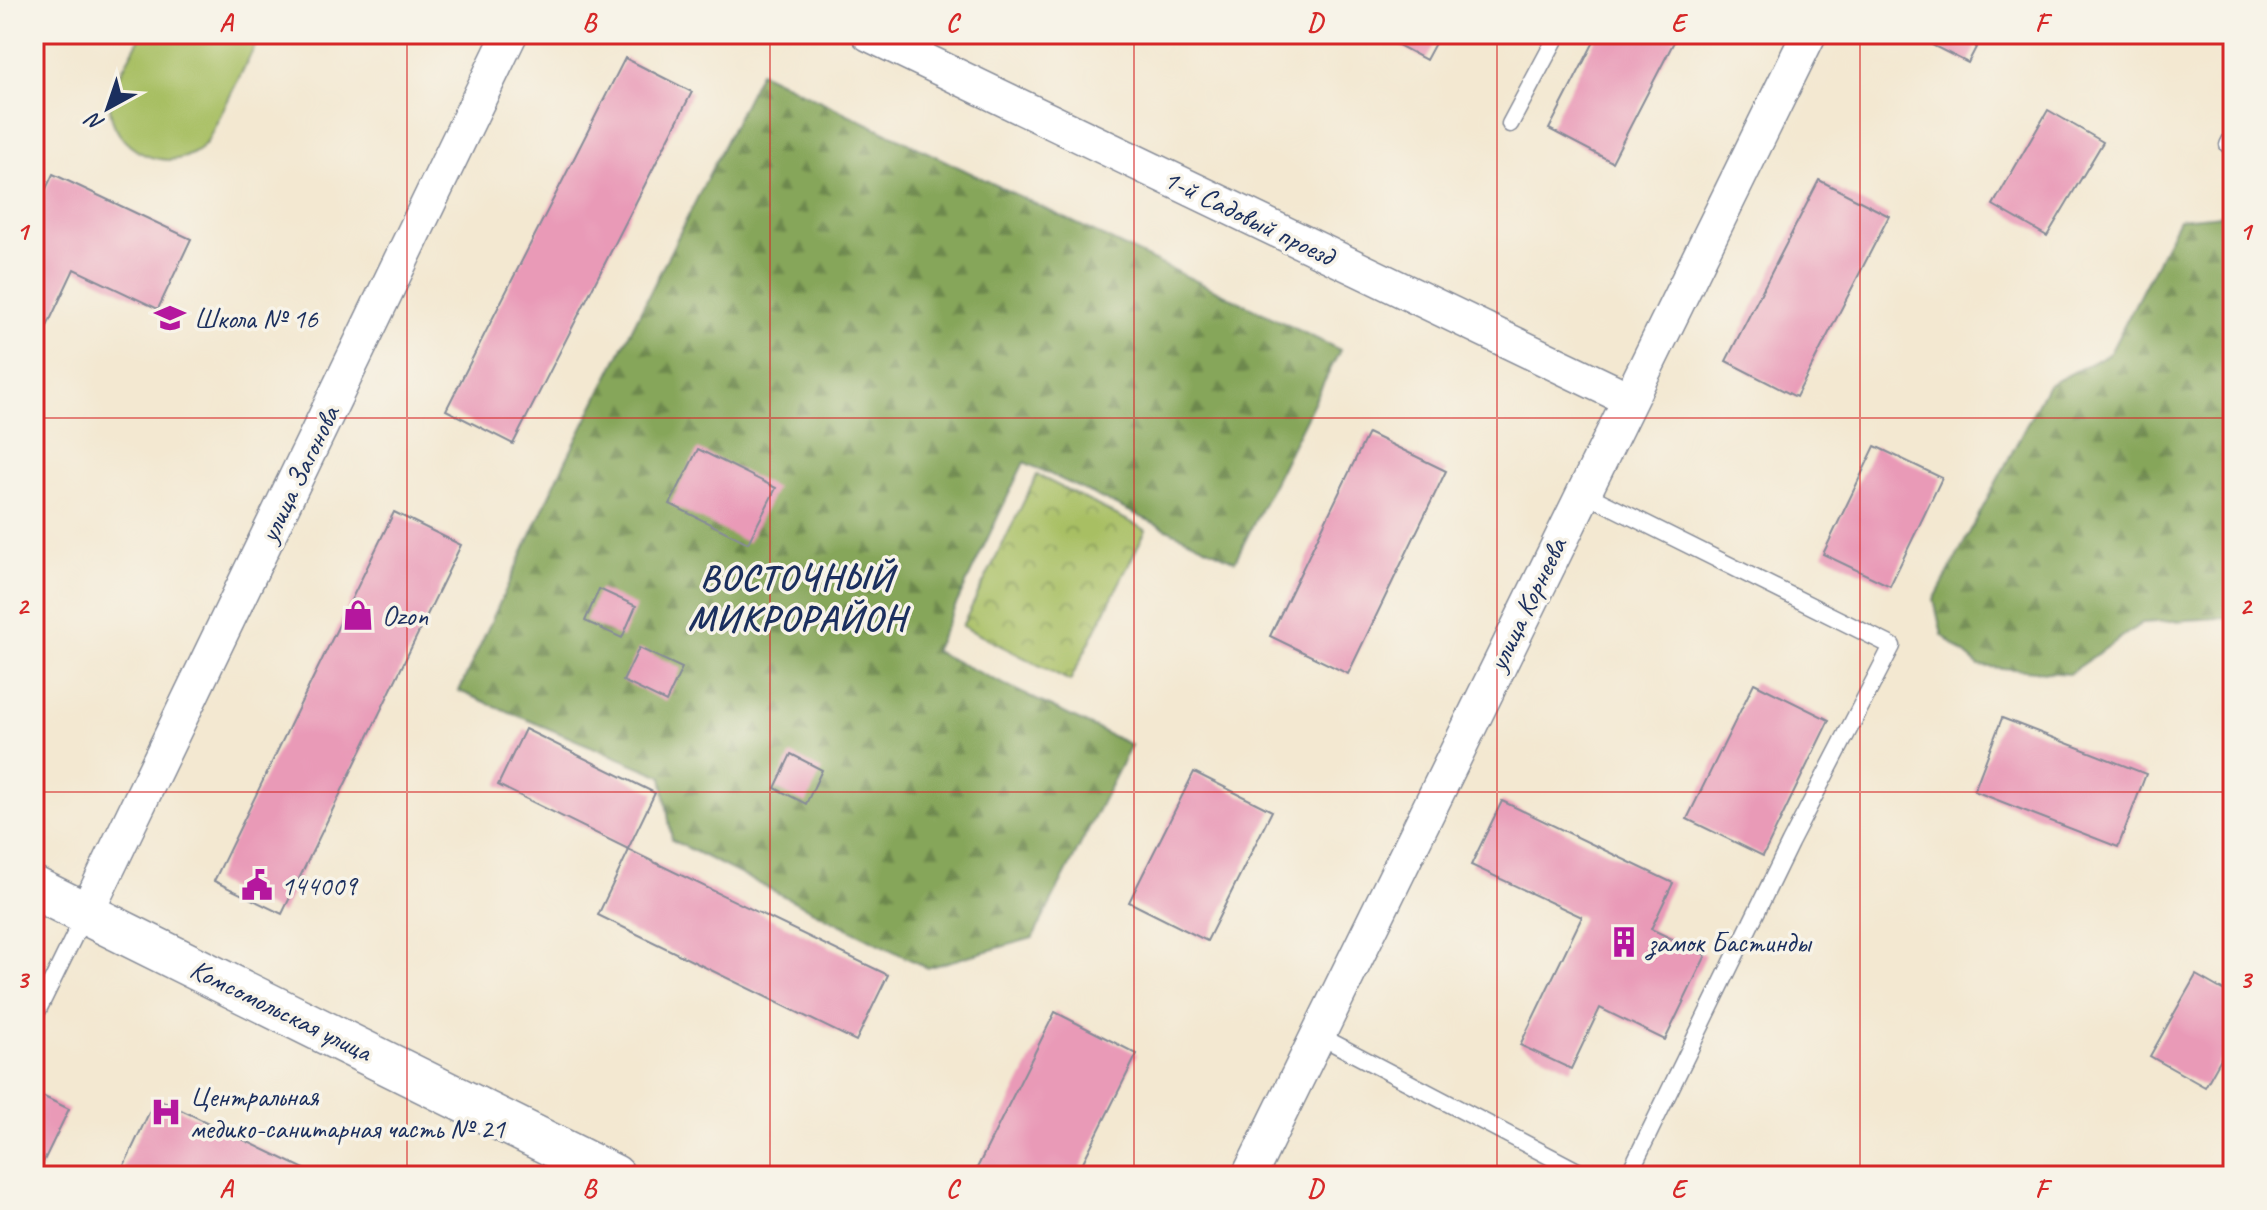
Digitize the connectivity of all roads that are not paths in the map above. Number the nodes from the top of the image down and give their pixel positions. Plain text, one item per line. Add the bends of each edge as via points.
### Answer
1 (510, 34) edge
2 (869, 34) edge
3 (1558, 34) edge
4 (1809, 34) edge
5 (1510, 124) dead end
6 (1629, 399) junction
7 (1581, 492) junction
8 (34, 888) edge
9 (86, 913) junction
10 (34, 1018) edge
11 (1318, 1035) junction
12 (614, 1176) edge
13 (1249, 1176) edge
14 (1587, 1176) edge
15 (1628, 1176) edge

1 - 9 street, улица Загонова
2 - 6 street, 1-й Садовый проезд
3 - 5 lane
4 - 6 street, улица Корнеева
6 - 7 street, улица Корнеева
7 - 11 street, улица Корнеева
7 - 15 lane via 1892,646
8 - 9 street, Комсомольская улица
9 - 10 lane
9 - 12 street, Комсомольская улица
11 - 13 street, улица Корнеева
11 - 14 lane

